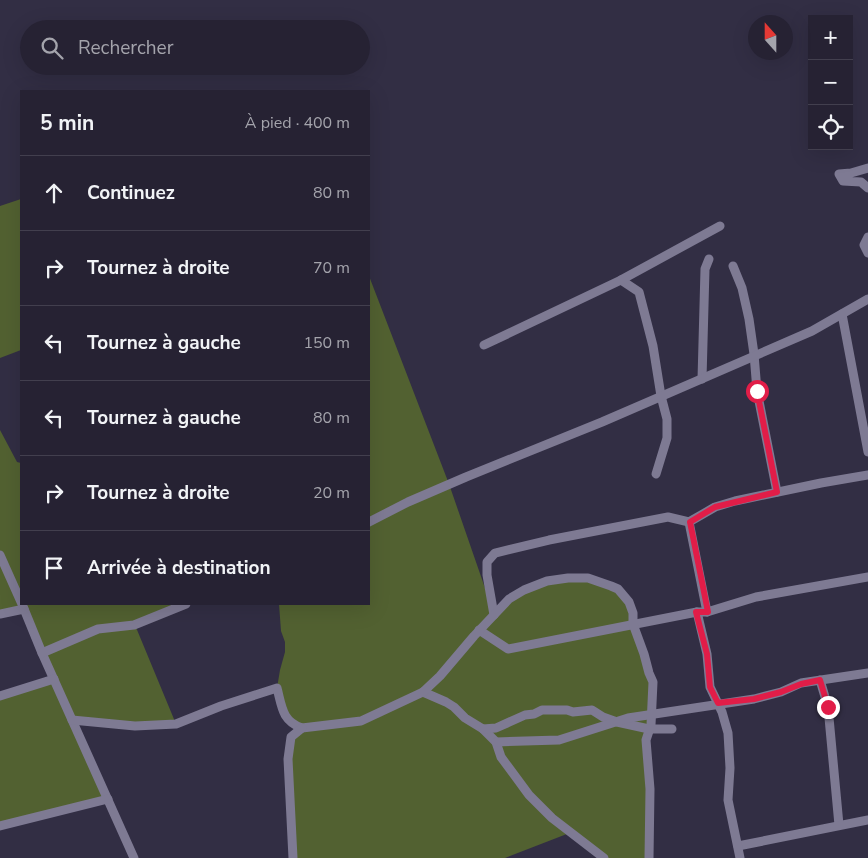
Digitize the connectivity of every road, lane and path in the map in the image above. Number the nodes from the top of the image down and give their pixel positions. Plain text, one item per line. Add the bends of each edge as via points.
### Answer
1 (868, 168) edge
2 (868, 188) edge
3 (720, 226) dead end
4 (868, 237) edge
5 (868, 253) edge
6 (709, 259) dead end
7 (733, 266) dead end
8 (622, 280) junction
9 (868, 299) edge
10 (842, 314) junction
11 (484, 345) dead end
12 (754, 354) junction
13 (702, 379) junction
14 (660, 396) junction
15 (868, 452) edge
16 (656, 474) dead end
17 (868, 475) edge
18 (777, 492) junction
19 (370, 521) edge
20 (690, 522) junction
21 (0, 555) edge
22 (868, 577) edge
23 (20, 598) edge
24 (23, 605) edge
25 (184, 605) edge
26 (696, 612) junction
27 (708, 612) junction
28 (0, 614) edge
29 (494, 615) junction
30 (633, 624) junction
31 (479, 630) junction
32 (42, 653) junction
33 (868, 673) edge
34 (54, 679) junction
35 (820, 680) junction
36 (423, 692) junction
37 (0, 696) edge
38 (718, 703) junction
39 (651, 715) junction
40 (72, 720) junction
41 (617, 722) junction
42 (302, 728) junction
43 (649, 728) junction
44 (482, 729) junction
45 (672, 729) dead end
46 (496, 742) junction
47 (108, 799) junction
48 (868, 820) edge
49 (839, 825) junction
50 (0, 826) edge
51 (738, 846) junction
52 (134, 858) edge
53 (293, 858) edge
54 (604, 858) edge
55 (650, 858) edge
56 (740, 858) edge

1 - 2 street via 852,174 839,174 843,181 861,182
3 - 8 street
4 - 5 street via 864,245
6 - 13 street via 705,269
7 - 12 street via 742,288
8 - 11 street
8 - 14 street via 639,292 653,346
9 - 10 street
10 - 12 street via 812,331
10 - 15 street
12 - 13 street
12 - 18 street via 757,391
13 - 14 street
14 - 16 street via 667,419 667,438
14 - 19 street via 408,502
17 - 18 street
18 - 20 street via 715,507
20 - 27 street
20 - 29 street via 668,517 496,553 487,562
21 - 23 street
22 - 27 street via 756,597
24 - 28 street
24 - 32 street
25 - 32 street via 134,625 98,630
26 - 27 street
26 - 30 street
26 - 38 street via 707,654 710,687
29 - 30 street via 509,599 524,590 547,581 588,578 618,589 629,602
29 - 31 street
30 - 31 street via 508,649
30 - 39 street via 653,682
31 - 36 street
32 - 34 street
33 - 35 street
34 - 37 street
34 - 40 street
35 - 38 street via 781,692
35 - 49 street via 828,707
36 - 42 street via 362,721
36 - 44 street via 454,707
38 - 39 street
38 - 51 street via 728,733 728,800
39 - 41 street
39 - 43 street
40 - 42 street via 135,726 176,724 277,688 286,718
40 - 47 street
41 - 43 street
41 - 44 street via 592,710 542,710 496,728
41 - 46 street via 560,740
42 - 53 street via 291,737 288,759
43 - 45 street
43 - 55 street via 646,740
44 - 46 street
46 - 54 street via 501,756 529,795 552,818
47 - 50 street
47 - 52 street
48 - 49 street
49 - 51 street
51 - 56 street

